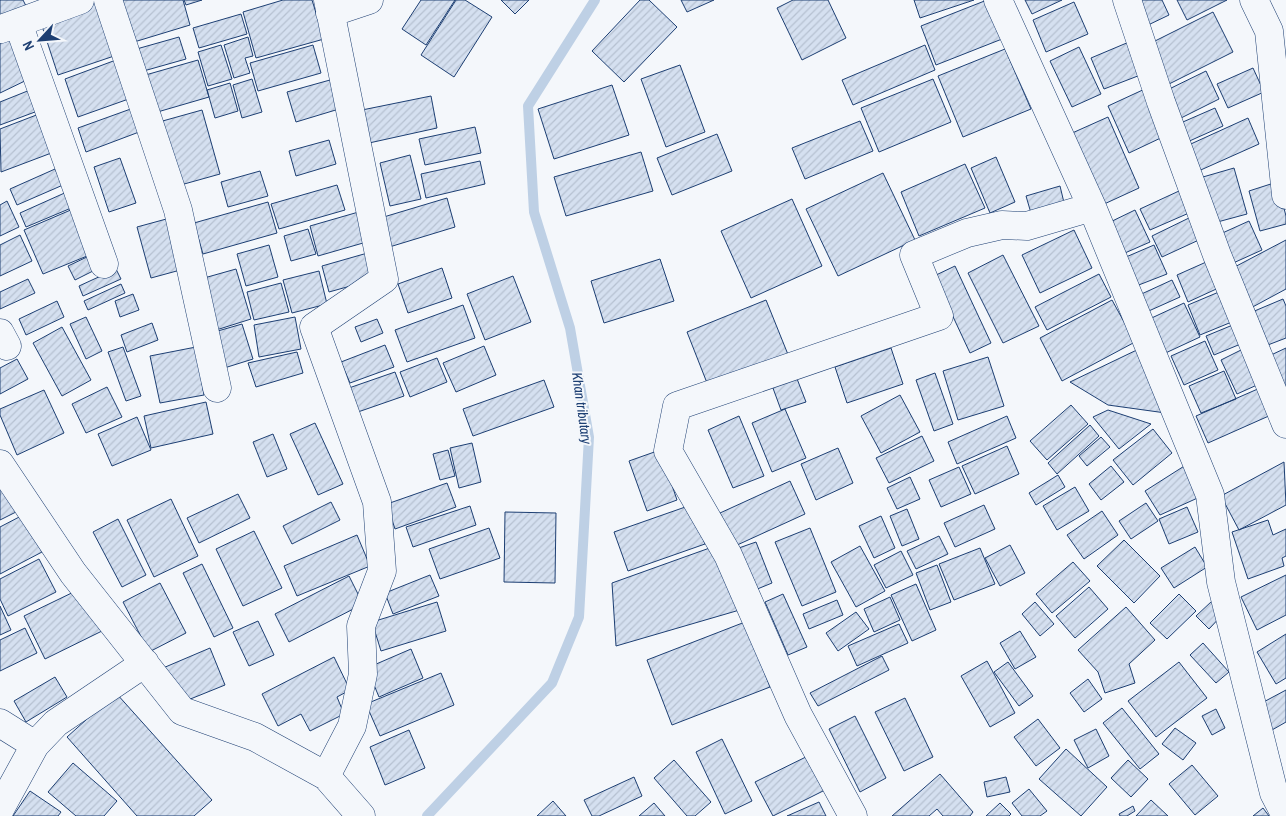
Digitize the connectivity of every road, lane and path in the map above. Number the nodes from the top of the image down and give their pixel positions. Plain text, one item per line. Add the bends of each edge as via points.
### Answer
1 (80, 0) edge
2 (108, 0) edge
3 (369, 0) edge
4 (998, 0) edge
5 (1127, 0) edge
6 (1254, 0) edge
7 (329, 6) edge
8 (9, 27) edge
9 (1286, 196) edge
10 (1092, 206) junction
11 (104, 264) dead end
12 (217, 388) dead end
13 (1286, 424) edge
14 (0, 464) edge
15 (144, 663) junction
16 (0, 723) edge
17 (35, 745) junction
18 (326, 776) junction
19 (0, 809) edge
20 (360, 815) edge
21 (853, 816) edge
22 (1286, 816) edge

1 - 8 street
2 - 12 street via 178,210
3 - 7 street
4 - 10 street
5 - 13 street via 1214,246
6 - 9 street via 1269,31
7 - 18 street via 384,280 314,327 377,502 382,571 361,626 363,674 352,726
8 - 11 street
10 - 21 street via 1027,226 1002,225 967,233 914,255 939,316 676,406 668,451 728,556 798,715
10 - 22 street via 1210,494 1221,582 1274,793
14 - 15 street via 73,573
15 - 17 street via 56,723
15 - 18 street via 182,711 255,736
16 - 17 street
17 - 19 street
18 - 20 street

